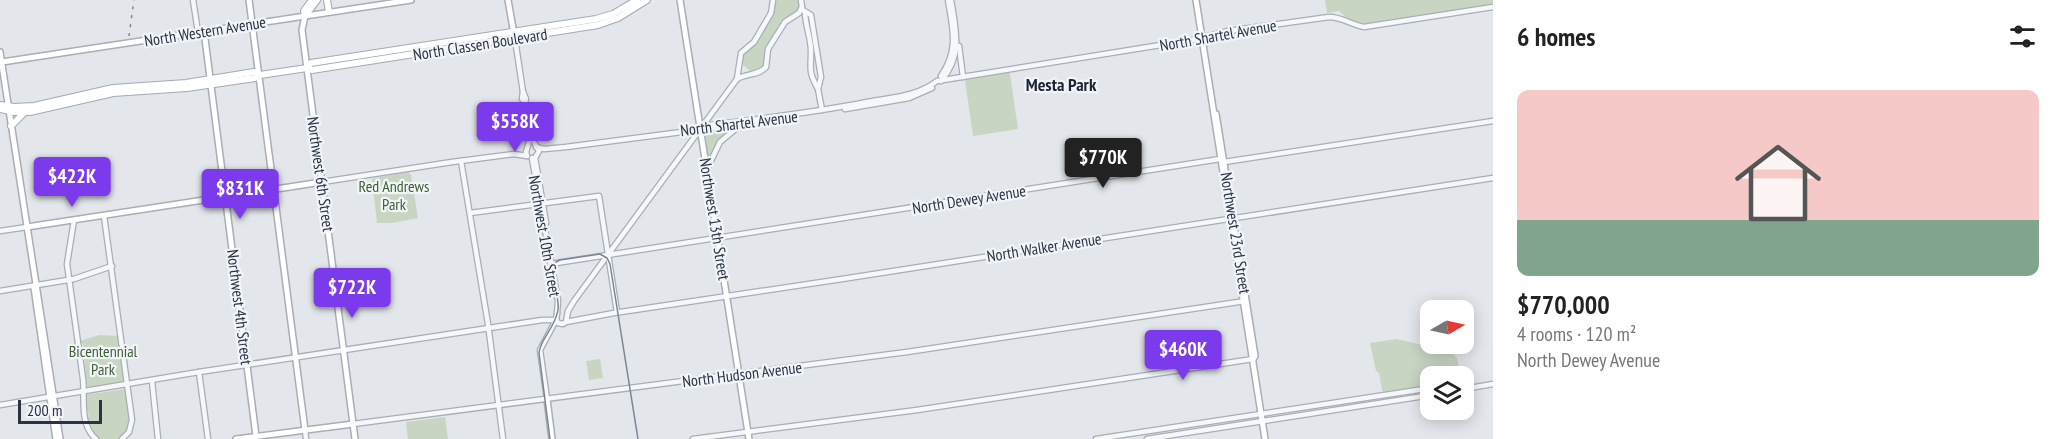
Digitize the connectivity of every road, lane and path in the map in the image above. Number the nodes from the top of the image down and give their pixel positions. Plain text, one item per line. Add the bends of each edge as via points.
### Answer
1 (193, 0) edge
2 (249, 0) edge
3 (312, 0) edge
4 (317, 0) edge
5 (327, 0) edge
6 (411, 0) edge
7 (508, 0) edge
8 (637, 0) edge
9 (647, 0) edge
10 (680, 0) edge
11 (773, 0) edge
12 (801, 0) edge
13 (950, 0) edge
14 (1196, 0) edge
15 (1493, 7) edge
16 (803, 10) junction
17 (329, 12) junction
18 (305, 16) junction
19 (253, 24) junction
20 (201, 32) junction
21 (514, 35) junction
22 (1202, 37) junction
23 (958, 38) junction
24 (0, 52) edge
25 (817, 54) junction
26 (810, 55) junction
27 (1, 62) edge
28 (740, 63) junction
29 (307, 68) junction
30 (751, 74) junction
31 (260, 75) junction
32 (963, 76) junction
33 (737, 79) junction
34 (940, 80) junction
35 (211, 82) junction
36 (818, 89) junction
37 (0, 105) edge
38 (0, 109) edge
39 (9, 109) junction
40 (822, 111) junction
41 (24, 113) junction
42 (697, 113) junction
43 (710, 116) junction
44 (1493, 121) edge
45 (743, 122) junction
46 (715, 125) junction
47 (11, 126) junction
48 (701, 127) junction
49 (687, 130) junction
50 (530, 135) junction
51 (691, 141) junction
52 (702, 143) junction
53 (536, 147) junction
54 (566, 147) junction
55 (528, 148) junction
56 (514, 154) junction
57 (533, 157) junction
58 (462, 161) junction
59 (1222, 161) junction
60 (707, 171) junction
61 (1493, 178) edge
62 (322, 182) junction
63 (273, 189) junction
64 (225, 196) junction
65 (541, 204) junction
66 (470, 213) junction
67 (104, 216) junction
68 (1231, 218) junction
69 (74, 220) junction
70 (27, 227) junction
71 (0, 231) edge
72 (717, 238) junction
73 (609, 255) junction
74 (551, 263) junction
75 (112, 266) junction
76 (70, 280) junction
77 (36, 285) junction
78 (0, 291) edge
79 (727, 296) junction
80 (1244, 301) junction
81 (617, 312) junction
82 (562, 317) junction
83 (488, 328) junction
84 (343, 350) junction
85 (296, 357) junction
86 (1253, 359) junction
87 (247, 365) junction
88 (199, 372) junction
89 (739, 374) junction
90 (152, 381) junction
91 (1493, 384) edge
92 (128, 385) junction
93 (1474, 387) edge
94 (1420, 390) edge
95 (83, 392) junction
96 (53, 397) junction
97 (1420, 397) edge
98 (547, 399) junction
99 (498, 404) junction
100 (0, 405) edge
101 (1262, 414) junction
102 (1263, 421) junction
103 (353, 424) junction
104 (305, 430) junction
105 (748, 432) junction
106 (257, 438) edge
107 (58, 439) edge
108 (96, 439) edge
109 (122, 439) edge
110 (158, 439) edge
111 (208, 439) edge
112 (236, 439) edge
113 (244, 439) edge
114 (306, 439) edge
115 (355, 439) edge
116 (503, 439) edge
117 (552, 439) edge
118 (693, 439) edge
119 (749, 439) edge
120 (1096, 439) edge
121 (1147, 439) edge
122 (1265, 439) edge

1 - 20 street, Northwest 4th Street
2 - 19 main road
3 - 18 main road
4 - 18 main road
5 - 17 main road
6 - 17 main road, North Western Avenue
7 - 21 main road
8 - 21 main road, North Classen Boulevard via 602,18
9 - 21 main road, North Classen Boulevard via 604,23
10 - 42 main road, Northwest 13th Street
11 - 28 street via 771,13 753,43 742,52
12 - 16 street
13 - 23 street
13 - 34 street via 954,47
14 - 22 main road, Northwest 23rd Street
15 - 22 street, North Shartel Avenue via 1365,27 1338,17 1325,17
16 - 25 street via 811,15
16 - 26 street
16 - 30 street via 785,22 769,47 766,67
17 - 18 main road, North Western Avenue
18 - 19 main road, North Western Avenue
18 - 29 main road, Northwest 6th Street via 302,30
19 - 20 main road, North Western Avenue
19 - 31 main road
20 - 27 main road, North Western Avenue
20 - 35 main road, Northwest 4th Street
21 - 29 main road, North Classen Boulevard
21 - 50 street
22 - 32 street, North Shartel Avenue
22 - 59 main road, Northwest 23rd Street
23 - 32 street
23 - 34 street via 954,60
24 - 27 main road
25 - 26 street
25 - 36 street via 821,77
26 - 36 street via 812,79
27 - 39 main road
28 - 30 street
28 - 33 street
29 - 31 main road, North Classen Boulevard
29 - 62 main road, Northwest 6th Street
30 - 33 street
31 - 35 main road, North Classen Boulevard via 254,72
31 - 63 main road
32 - 34 street, North Shartel Avenue
33 - 43 street
34 - 40 street, North Shartel Avenue via 911,98
35 - 39 main road, North Classen Boulevard via 112,88
35 - 41 main road, North Classen Boulevard via 112,93
35 - 64 main road, Northwest 4th Street
36 - 40 street
37 - 39 main road, North Classen Boulevard
38 - 39 main road, North Classen Boulevard
39 - 41 main road, North Classen Boulevard
39 - 47 main road
40 - 45 street, North Shartel Avenue
41 - 47 main road
42 - 43 street
42 - 48 main road, Northwest 13th Street
43 - 46 street
43 - 48 street
44 - 59 street, North Dewey Avenue
45 - 46 street, North Shartel Avenue
45 - 48 street, North Shartel Avenue
45 - 60 street via 720,142
46 - 48 street, North Shartel Avenue
47 - 70 main road
48 - 49 street, North Shartel Avenue
48 - 51 street
48 - 52 main road, Northwest 13th Street
49 - 51 street
49 - 54 street, North Shartel Avenue
50 - 53 street
50 - 55 street
51 - 52 street
51 - 73 street
52 - 60 main road, Northwest 13th Street
53 - 54 street, North Shartel Avenue
53 - 55 street, North Shartel Avenue
53 - 57 street
54 - 57 street, North Shartel Avenue
55 - 56 street, North Shartel Avenue
55 - 57 street
56 - 57 street, North Shartel Avenue
56 - 58 street, North Shartel Avenue
57 - 65 street, Northwest 10th Street
58 - 62 street, North Shartel Avenue
58 - 66 street
59 - 68 main road, Northwest 23rd Street
59 - 72 street, North Dewey Avenue
60 - 72 main road, Northwest 13th Street
61 - 68 street, North Walker Avenue
62 - 63 main road, North Shartel Avenue
62 - 84 main road, Northwest 6th Street
63 - 64 main road, North Shartel Avenue
63 - 85 main road
64 - 67 main road, North Shartel Avenue
64 - 87 main road, Northwest 4th Street
65 - 66 street
65 - 73 street via 599,196
65 - 74 street, Northwest 10th Street
66 - 83 street
67 - 69 main road, North Shartel Avenue
67 - 75 street
68 - 79 street, North Walker Avenue
68 - 80 main road, Northwest 23rd Street
69 - 70 main road, North Shartel Avenue
69 - 76 street via 68,255
70 - 71 street, North Shartel Avenue
70 - 77 main road
72 - 73 street, North Dewey Avenue
72 - 79 main road, Northwest 13th Street
73 - 74 street, North Dewey Avenue
73 - 81 street
73 - 82 street
74 - 82 street, Northwest 10th Street
75 - 76 street
75 - 92 street
76 - 77 street
76 - 95 street
77 - 78 street
77 - 96 main road
79 - 81 street, North Walker Avenue
79 - 89 main road, Northwest 13th Street
80 - 86 main road, Northwest 23rd Street
80 - 89 street, North Hudson Avenue
81 - 82 street, North Walker Avenue via 573,320
82 - 83 street, North Walker Avenue
82 - 98 street, Northwest 10th Street via 540,353
83 - 84 street, North Walker Avenue
83 - 99 street
84 - 85 street, North Walker Avenue
84 - 103 main road, Northwest 6th Street
85 - 87 street, North Walker Avenue
85 - 104 main road
86 - 101 main road, Northwest 23rd Street
86 - 105 street
87 - 88 street, North Walker Avenue
87 - 106 main road, Northwest 4th Street
88 - 90 street, North Walker Avenue
88 - 111 street
89 - 98 street, North Hudson Avenue
89 - 105 main road, Northwest 13th Street
90 - 92 street, North Walker Avenue
90 - 110 street
91 - 93 street
92 - 95 street, North Walker Avenue
92 - 109 street via 132,420
94 - 101 street
95 - 96 street, North Walker Avenue
95 - 108 street via 87,424
96 - 100 street, North Walker Avenue
96 - 107 main road
97 - 102 street
98 - 99 street, North Hudson Avenue
98 - 117 main road, Northwest 10th Street
99 - 103 street, North Hudson Avenue
99 - 116 street
101 - 102 main road, Northwest 23rd Street
101 - 120 street
102 - 121 street
102 - 122 main road, Northwest 23rd Street
103 - 104 main road, North Hudson Avenue
103 - 115 main road, Northwest 6th Street
104 - 106 main road, North Hudson Avenue
104 - 114 street
105 - 118 street
105 - 119 main road, Northwest 13th Street
106 - 113 main road, North Hudson Avenue
112 - 113 main road, North Hudson Avenue

